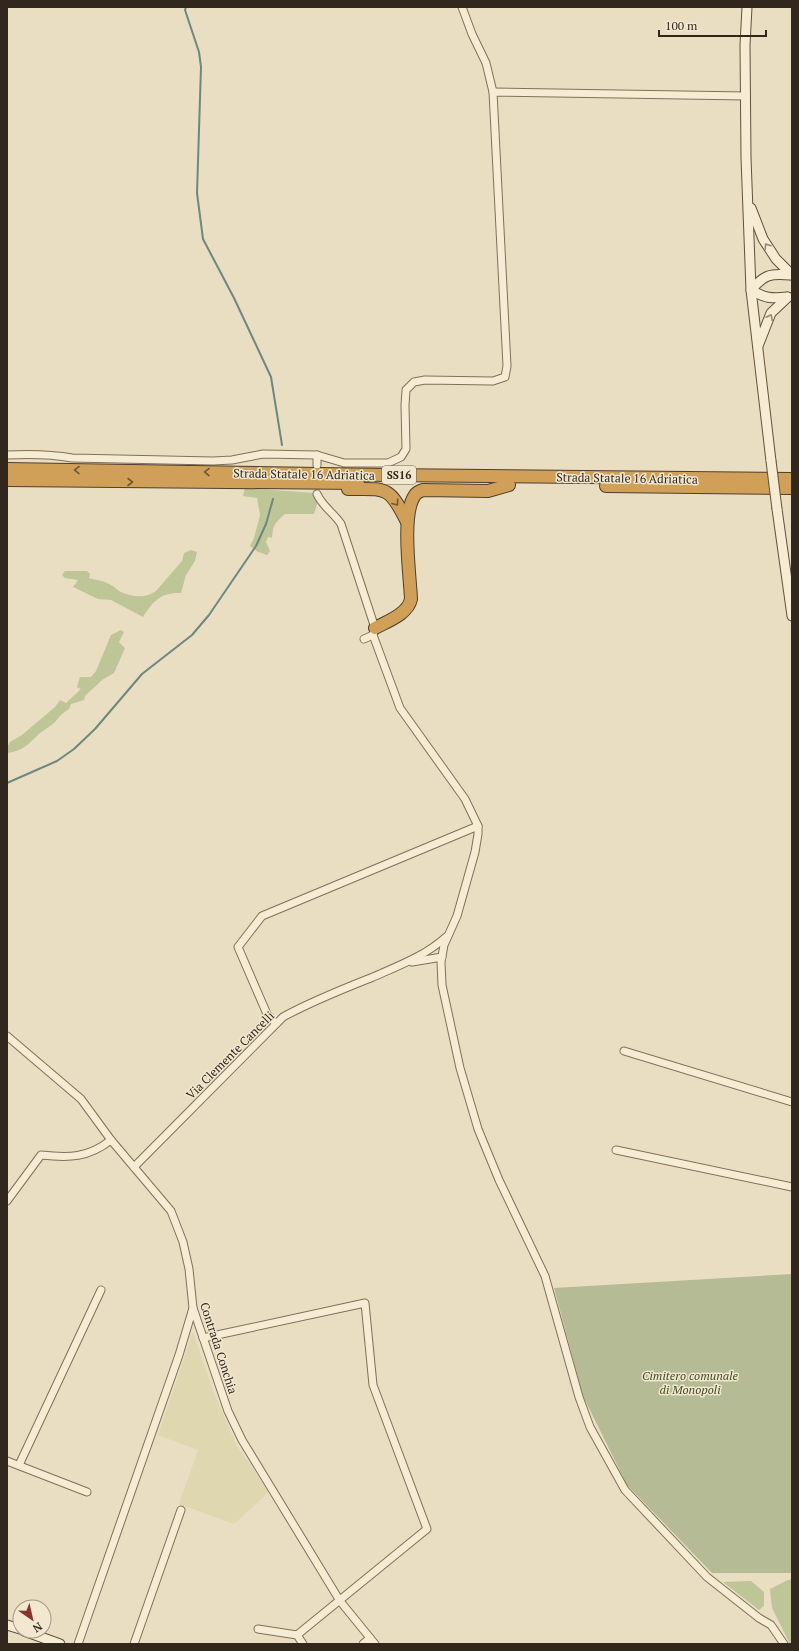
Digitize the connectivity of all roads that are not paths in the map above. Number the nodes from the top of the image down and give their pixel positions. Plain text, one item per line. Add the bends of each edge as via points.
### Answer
1 (462, 7) edge
2 (747, 7) edge
3 (493, 92) junction
4 (746, 96) junction
5 (748, 199) junction
6 (791, 275) edge
7 (751, 290) junction
8 (790, 296) edge
9 (757, 347) junction
10 (7, 455) edge
11 (317, 455) junction
12 (317, 465) dead end
13 (7, 469) edge
14 (792, 479) edge
15 (7, 480) edge
16 (322, 482) junction
17 (509, 485) junction
18 (792, 488) edge
19 (317, 494) dead end
20 (407, 522) junction
21 (792, 615) edge
22 (374, 632) junction
23 (364, 639) dead end
24 (478, 826) junction
25 (449, 935) junction
26 (427, 951) junction
27 (442, 955) junction
28 (424, 960) junction
29 (402, 965) junction
30 (442, 968) junction
31 (276, 1024) junction
32 (7, 1036) edge
33 (624, 1051) dead end
34 (792, 1102) edge
35 (111, 1140) junction
36 (616, 1150) dead end
37 (134, 1167) junction
38 (792, 1187) edge
39 (7, 1201) edge
40 (101, 1290) dead end
41 (193, 1308) junction
42 (203, 1338) junction
43 (7, 1461) edge
44 (19, 1465) junction
45 (87, 1492) dead end
46 (181, 1510) dead end
47 (340, 1601) junction
48 (258, 1629) dead end
49 (297, 1635) junction
50 (46, 1639) edge
51 (373, 1641) edge
52 (60, 1644) edge
53 (78, 1644) edge
54 (134, 1644) edge
55 (303, 1644) edge
56 (362, 1644) edge
57 (784, 1644) edge

1 - 3 street via 486,64
2 - 4 main road
3 - 4 street
3 - 11 street via 507,366 505,377 494,381 414,382 406,390 406,449 401,457 388,463 344,463
4 - 5 main road
6 -> 5 main road via 776,259 763,239
5 - 7 main road
6 - 7 main road via 766,276
7 - 8 main road via 770,299
7 - 9 main road
9 -> 8 main road via 771,313
9 - 21 main road, bridge
10 - 11 street via 232,460 263,454
11 - 12 street
14 -> 13 highway, Strada Statale 16 Adriatica / SS16
15 -> 16 highway, Strada Statale 16 Adriatica / SS16
16 - 17 highway, Strada Statale 16 Adriatica / SS16
16 -> 20 highway via 343,489 382,489 399,505
17 - 18 highway, Strada Statale 16 Adriatica / SS16
17 - 20 highway via 488,490 423,490 415,494
19 - 22 street via 320,501 341,524
20 - 22 highway via 410,606
22 - 23 street
22 - 24 street via 400,708 465,799
24 - 25 street via 475,852
24 - 31 street via 262,916 238,946 266,1014
25 - 26 street
25 - 27 street
26 - 27 street via 439,951
26 - 29 street
27 - 28 street
27 - 30 street
28 - 29 street
28 - 30 street
29 - 31 street, Via Clemente Cancelli via 301,1007
30 - 57 street via 442,985 460,1068 478,1129 502,1187 545,1276 590,1427 625,1490 708,1577 770,1624
31 - 37 street, Via Clemente Cancelli
32 - 35 street, Contrada Conchia via 81,1099
33 - 34 street
35 - 37 street, Contrada Conchia
35 - 39 street via 99,1149 80,1155 41,1155
36 - 38 street
37 - 41 street, Contrada Conchia via 170,1211 183,1242
40 - 44 street
41 - 42 street, Contrada Conchia
41 - 53 street via 179,1356
42 - 47 street, Contrada Conchia via 228,1411 242,1440
42 - 47 street via 365,1303 373,1385 427,1529
43 - 44 street
44 - 45 street
46 - 54 street
47 - 49 street
47 - 51 street, Contrada Conchia
48 - 49 street
49 - 55 street
50 - 52 main road
51 - 56 street

